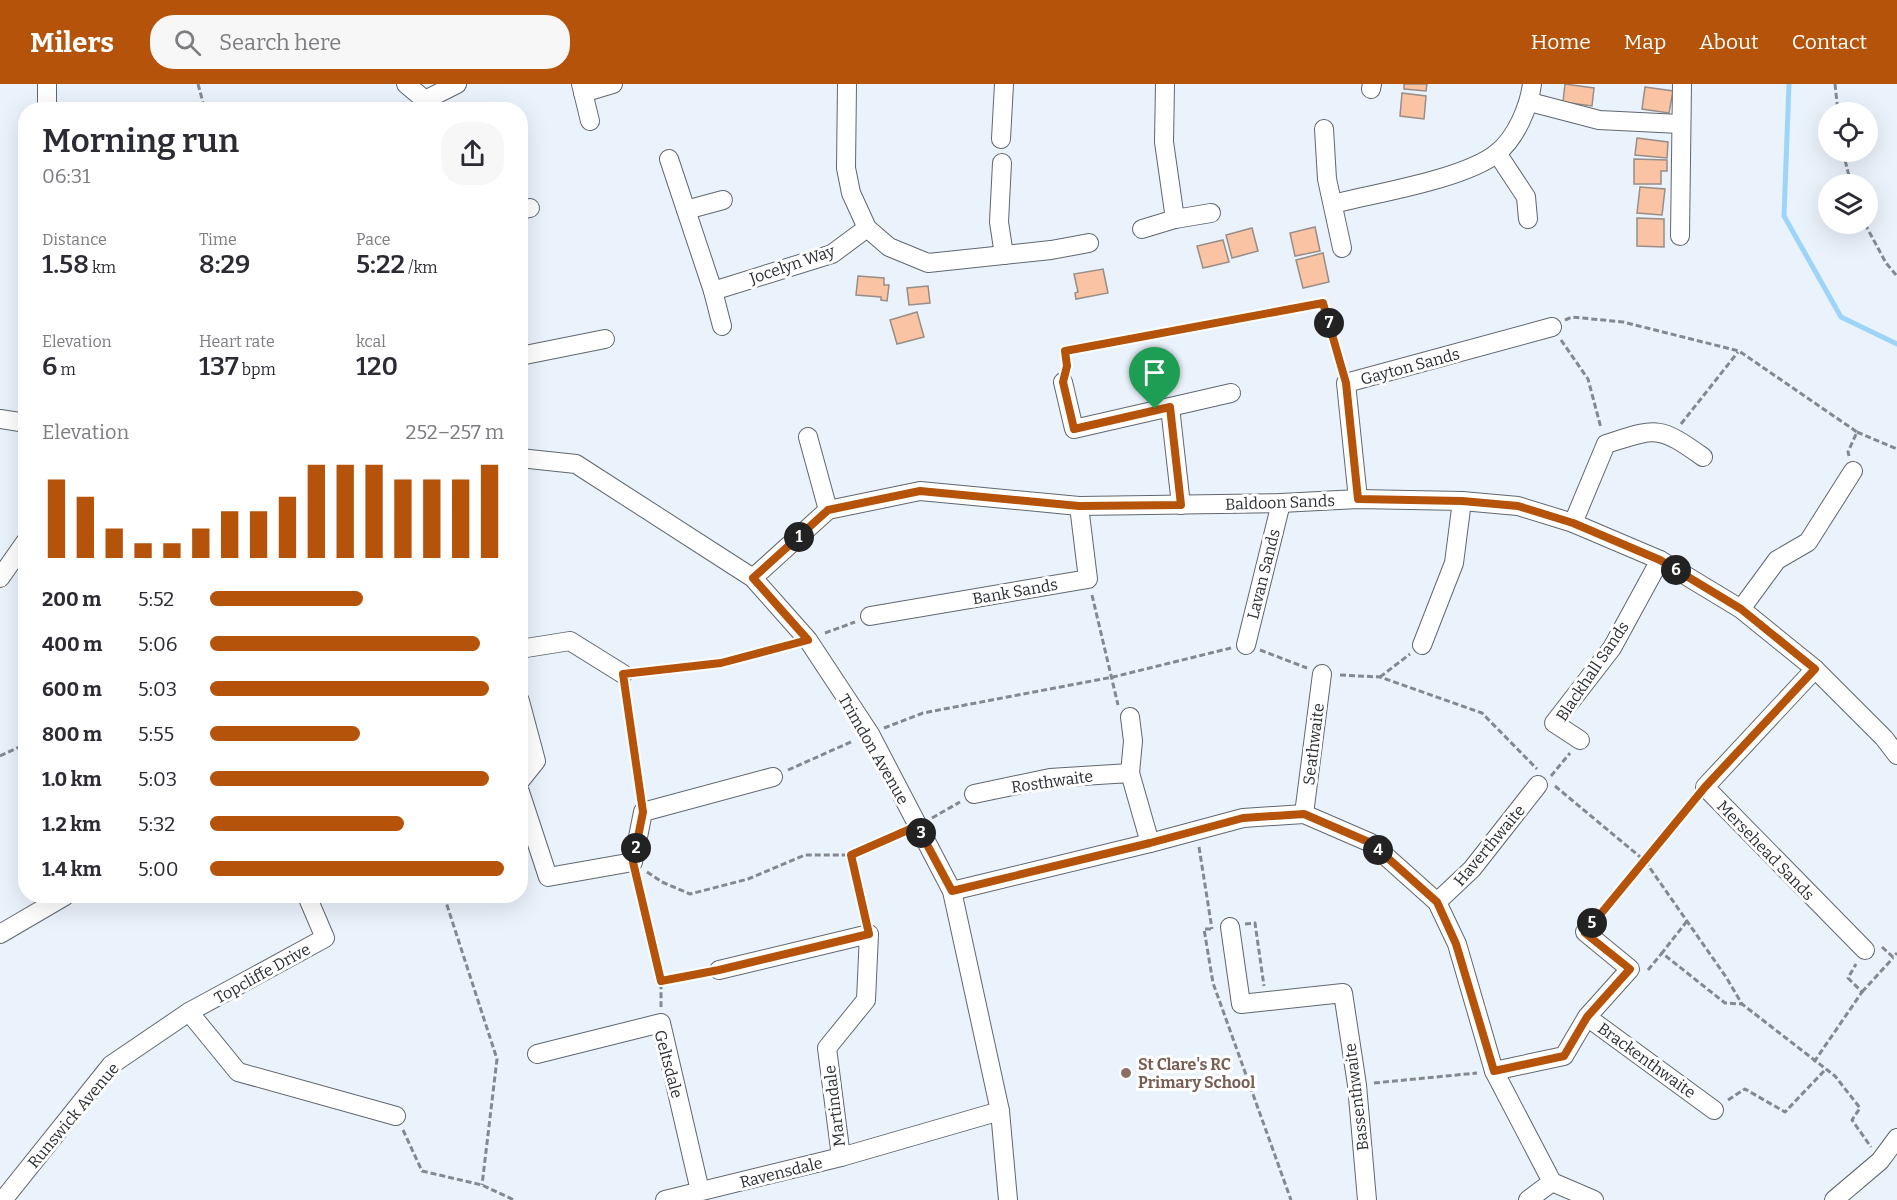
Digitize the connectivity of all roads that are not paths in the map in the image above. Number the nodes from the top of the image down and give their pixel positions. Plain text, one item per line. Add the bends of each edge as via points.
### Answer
1 (47, 84) edge
2 (406, 84) edge
3 (458, 84) edge
4 (613, 84) edge
5 (847, 84) edge
6 (1165, 84) edge
7 (1004, 85) edge
8 (1682, 86) edge
9 (582, 89) edge
10 (1531, 93) edge
11 (47, 102) edge
12 (423, 102) edge
13 (431, 102) edge
14 (590, 121) dead end
15 (1680, 124) junction
16 (1324, 129) dead end
17 (1001, 139) dead end
18 (1497, 153) junction
19 (669, 159) dead end
20 (1002, 164) dead end
21 (723, 200) dead end
22 (1334, 204) junction
23 (686, 210) junction
24 (1211, 213) dead end
25 (1176, 219) junction
26 (1528, 219) dead end
27 (867, 228) junction
28 (1142, 229) dead end
29 (1680, 236) dead end
30 (1089, 243) dead end
31 (1342, 248) dead end
32 (1004, 255) junction
33 (713, 291) junction
34 (722, 326) dead end
35 (1552, 327) road end
36 (605, 339) dead end
37 (528, 354) edge
38 (1063, 382) road end
39 (1231, 393) dead end
40 (1170, 407) junction
41 (0, 419) edge
42 (18, 422) edge
43 (808, 436) dead end
44 (1703, 457) dead end
45 (528, 459) edge
46 (1853, 471) road end
47 (1358, 499) junction
48 (1462, 501) junction
49 (1281, 503) junction
50 (1181, 505) junction
51 (1079, 506) junction
52 (828, 510) junction
53 (1573, 523) junction
54 (18, 552) edge
55 (1660, 560) junction
56 (0, 578) edge
57 (753, 578) junction
58 (1741, 609) junction
59 (870, 616) road end
60 (1246, 645) road end
61 (1422, 645) road end
62 (528, 648) edge
63 (1815, 669) junction
64 (623, 674) road end
65 (1322, 674) road end
66 (1130, 717) road end
67 (528, 731) edge
68 (1890, 733) edge
69 (1580, 740) road end
70 (1897, 755) edge
71 (528, 771) edge
72 (1130, 773) junction
73 (773, 777) road end
74 (1543, 783) road end
75 (974, 794) road end
76 (1304, 814) junction
77 (528, 816) edge
78 (1150, 843) junction
79 (952, 891) junction
80 (1437, 902) junction
81 (52, 903) edge
82 (310, 903) edge
83 (1230, 927) dead end
84 (1585, 933) road end
85 (0, 934) edge
86 (1865, 950) road end
87 (719, 970) road end
88 (189, 1012) junction
89 (1587, 1017) junction
90 (537, 1054) dead end
91 (1494, 1071) junction
92 (1714, 1110) road end
93 (1000, 1111) junction
94 (396, 1116) road end
95 (1897, 1138) edge
96 (841, 1157) junction
97 (1552, 1182) junction
98 (700, 1191) junction
99 (3, 1200) edge
100 (665, 1200) edge
101 (1008, 1200) edge
102 (1367, 1200) edge
103 (1528, 1200) edge
104 (1594, 1200) edge
105 (1834, 1200) edge

1 - 11 street
2 - 12 street
3 - 13 street
4 - 9 street
5 - 27 street via 846,168 851,194
6 - 25 street via 1164,142
7 - 17 street
8 - 15 street
9 - 14 street
10 - 15 street via 1599,120
10 - 18 street via 1514,132
15 - 29 street
16 - 22 street via 1327,179
18 - 22 street via 1460,173
18 - 26 street via 1526,197
19 - 23 street
20 - 32 street via 999,222
21 - 23 street
22 - 31 street
23 - 33 street
24 - 25 street
25 - 28 street
27 - 32 street via 889,247 928,263
27 - 33 street, Jocelyn Way via 832,254
30 - 32 street
33 - 34 street
35 - 47 street, Gayton Sands via 1346,383
36 - 37 street
38 - 40 street via 1074,429
39 - 40 street
40 - 50 street
41 - 42 street
43 - 52 street
44 - 53 street via 1673,435 1648,430 1606,444
45 - 57 street, Trimdon Avenue via 576,464
46 - 58 street via 1808,542 1778,560
47 - 48 street, Baldoon Sands
47 - 49 street, Baldoon Sands
48 - 53 street, Baldoon Sands via 1518,506
48 - 61 street via 1454,563
49 - 50 street, Baldoon Sands
49 - 60 street, Lavan Sands
50 - 51 street, Baldoon Sands
51 - 52 street, Baldoon Sands via 920,491
51 - 59 street, Bank Sands via 1088,579
52 - 57 street
53 - 55 street, Baldoon Sands
54 - 56 street
55 - 58 street, Baldoon Sands
55 - 69 street, Blackhall Sands via 1612,648 1554,723
57 - 79 street, Trimdon Avenue via 808,640 870,734
58 - 63 street, Baldoon Sands
62 - 64 street via 570,641
63 - 68 street, Baldoon Sands
63 - 86 street, Mersehead Sands via 1705,787
65 - 76 street, Seathwaite
66 - 72 street
67 - 71 street via 536,761
68 - 70 street, Baldoon Sands
72 - 75 street, Rosthwaite via 1050,778
72 - 78 street
73 - 77 street via 643,812 633,862 548,877
74 - 80 street, Haverthwaite via 1473,869
76 - 78 street via 1243,818
76 - 80 street via 1371,843
78 - 79 street
79 - 93 street, Trimdon Avenue
80 - 91 street via 1456,944
81 - 85 street
82 - 88 street, Topcliffe Drive via 325,938
83 - 102 street, Bassenthwaite via 1240,1004 1343,993 1357,1085
84 - 89 street via 1630,969
87 - 96 street, Martindale via 869,934 866,1000 827,1048
88 - 94 street via 238,1072
88 - 99 street, Runswick Avenue via 111,1065
89 - 91 street, Brackenthwaite via 1564,1056
89 - 92 street, Brackenthwaite
90 - 98 street, Geltsdale via 661,1023
91 - 97 street
93 - 96 street, Ravensdale
93 - 101 street, Trimdon Avenue
95 - 105 street via 1880,1161
96 - 98 street, Ravensdale
97 - 103 street
97 - 104 street
98 - 100 street, Ravensdale

